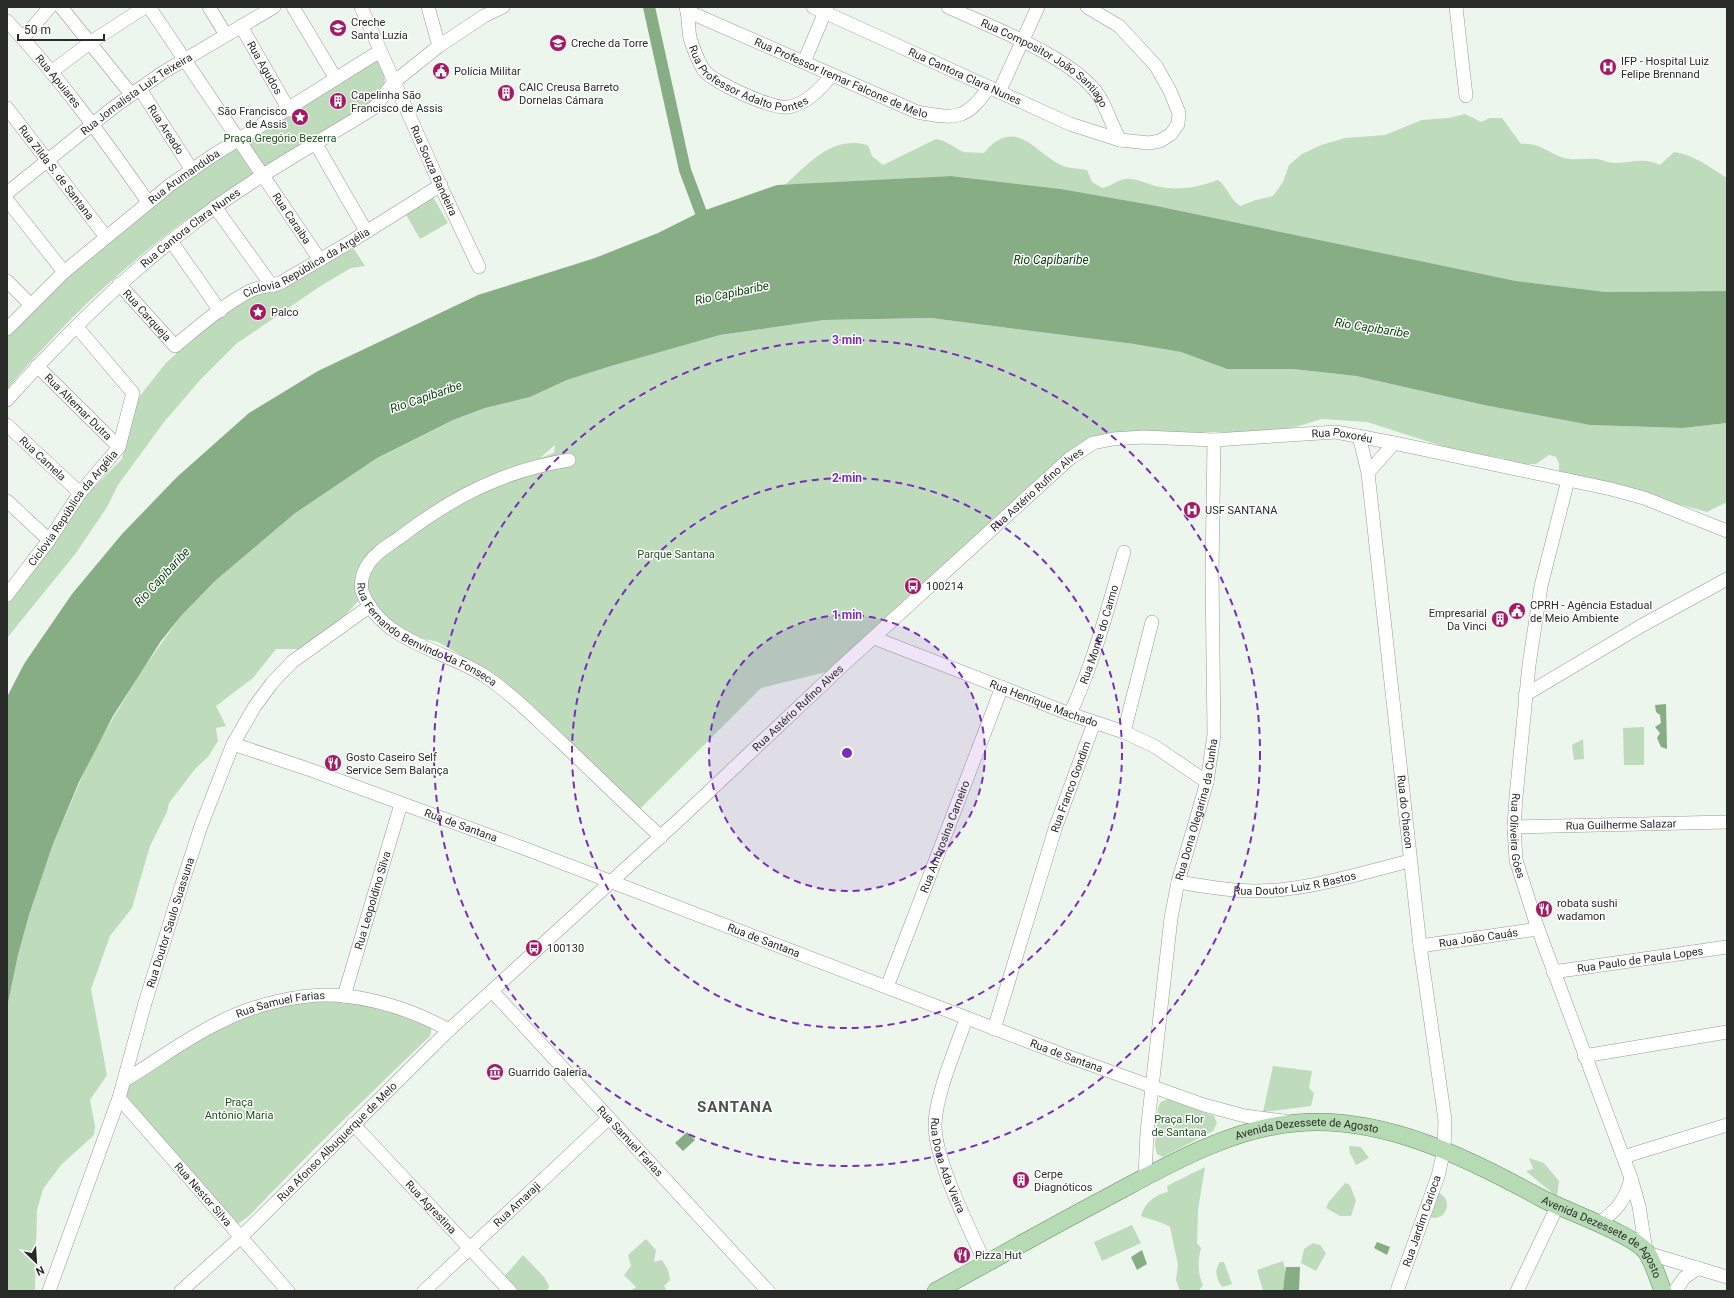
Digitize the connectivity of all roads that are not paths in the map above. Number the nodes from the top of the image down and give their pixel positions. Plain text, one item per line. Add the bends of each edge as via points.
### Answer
1 (50, 7) edge
2 (61, 7) edge
3 (145, 7) edge
4 (149, 7) edge
5 (209, 7) edge
6 (293, 7) edge
7 (361, 7) edge
8 (428, 7) edge
9 (503, 7) edge
10 (948, 7) edge
11 (1038, 7) edge
12 (1087, 7) edge
13 (1456, 7) edge
14 (271, 8) edge
15 (687, 9) edge
16 (821, 9) edge
17 (483, 12) edge
18 (7, 21) edge
19 (241, 26) junction
20 (226, 35) junction
21 (23, 38) junction
22 (1022, 41) junction
23 (90, 42) junction
24 (439, 46) junction
25 (380, 51) junction
26 (183, 60) junction
27 (804, 62) junction
28 (52, 72) junction
29 (832, 75) junction
30 (336, 79) junction
31 (394, 82) junction
32 (994, 90) junction
33 (136, 91) junction
34 (1466, 96) dead end
35 (7, 108) edge
36 (289, 110) junction
37 (93, 124) junction
38 (239, 140) junction
39 (1120, 140) junction
40 (316, 144) junction
41 (47, 159) junction
42 (192, 170) junction
43 (264, 176) junction
44 (441, 185) junction
45 (7, 193) edge
46 (7, 200) edge
47 (148, 202) junction
48 (215, 207) junction
49 (366, 231) junction
50 (106, 237) junction
51 (171, 241) junction
52 (320, 260) junction
53 (479, 267) dead end
54 (64, 272) junction
55 (7, 281) edge
56 (119, 284) junction
57 (272, 286) junction
58 (30, 304) junction
59 (220, 311) junction
60 (77, 327) junction
61 (7, 328) edge
62 (175, 346) joint
63 (37, 366) junction
64 (7, 400) edge
65 (7, 425) edge
66 (1359, 436) junction
67 (1113, 439) joint
68 (1214, 440) junction
69 (1394, 443) junction
70 (119, 447) junction
71 (569, 460) dead end
72 (1368, 473) junction
73 (1568, 480) junction
74 (80, 493) junction
75 (7, 502) edge
76 (1727, 531) edge
77 (50, 540) junction
78 (1124, 552) dead end
79 (1727, 578) edge
80 (9, 590) edge
81 (370, 606) junction
82 (1152, 622) dead end
83 (874, 638) junction
84 (1002, 687) junction
85 (1525, 695) junction
86 (1070, 714) junction
87 (1094, 723) junction
88 (1124, 732) junction
89 (233, 744) junction
90 (1207, 782) junction
91 (401, 804) junction
92 (1727, 822) edge
93 (1514, 827) junction
94 (661, 837) junction
95 (1410, 861) junction
96 (611, 882) junction
97 (1178, 882) junction
98 (1538, 929) junction
99 (1420, 946) junction
100 (1727, 947) edge
101 (1553, 972) junction
102 (887, 987) junction
103 (492, 991) junction
104 (344, 996) junction
105 (966, 1019) junction
106 (994, 1029) junction
107 (449, 1030) junction
108 (1727, 1032) edge
109 (1584, 1056) junction
110 (125, 1080) junction
111 (1154, 1087) junction
112 (119, 1098) junction
113 (609, 1118) junction
114 (1298, 1123) junction
115 (353, 1124) junction
116 (1727, 1125) edge
117 (1444, 1150) junction
118 (1623, 1157) junction
119 (1144, 1177) junction
120 (1630, 1178) junction
121 (1557, 1207) junction
122 (1598, 1224) junction
123 (241, 1237) junction
124 (471, 1248) junction
125 (1647, 1252) junction
126 (985, 1263) junction
127 (1698, 1268) junction
128 (1654, 1270) junction
129 (1727, 1277) edge
130 (49, 1291) edge
131 (181, 1291) edge
132 (288, 1291) edge
133 (424, 1291) edge
134 (510, 1291) edge
135 (768, 1291) edge
136 (936, 1291) edge
137 (1397, 1291) edge
138 (1518, 1291) edge
139 (1653, 1291) edge
140 (1663, 1291) edge
141 (1675, 1291) edge

1 - 21 street
2 - 23 street, Rua Areado
3 - 23 street
4 - 26 street, Rua Caraiba
5 - 20 street
6 - 30 street
7 - 25 street, Rua Souza Bandeira
8 - 24 street
9 - 17 street, Rua Cantora Clara Nunes
10 - 22 street, Rua Compositor João Santiago
11 - 22 street, Rua Professor Iremar Falcone de Melo
12 - 39 street, Rua Cantora Clara Nunes via 1119,26 1137,44 1156,66 1179,113 1178,124 1171,134 1160,141 1149,143
13 - 34 street
14 - 19 street, Rua Jornalista Luiz Teixeira
15 - 27 street, Rua Professor Iremar Falcone de Melo
15 - 29 street, Rua Professor Adalto Pontes via 690,38 704,71 719,83 787,108 818,92
16 - 27 street
16 - 32 street, Rua Cantora Clara Nunes
17 - 24 street, Rua Cantora Clara Nunes
18 - 21 street, Rua Apuiares
19 - 20 street, Rua Jornalista Luiz Teixeira
19 - 36 street, Rua Agudos
20 - 26 street, Rua Jornalista Luiz Teixeira
21 - 28 street, Rua Apuiares
22 - 32 street, Rua Professor Iremar Falcone de Melo
22 - 39 street, Rua Compositor João Santiago via 1071,68 1088,84 1099,96
23 - 28 street
23 - 33 street, Rua Areado
24 - 31 street, Rua Cantora Clara Nunes
25 - 30 street, Rua Arumanduba
25 - 31 street, Rua Souza Bandeira
26 - 33 street, Rua Jornalista Luiz Teixeira
26 - 38 street, Rua Caraiba
27 - 29 street, Rua Professor Iremar Falcone de Melo
28 - 37 street, Rua Apuiares
29 - 32 street, Rua Professor Iremar Falcone de Melo via 917,112 951,117 974,108
30 - 36 street, Rua Arumanduba
31 - 40 street, Rua Cantora Clara Nunes via 374,107
31 - 44 street, Rua Souza Bandeira
32 - 39 street, Rua Cantora Clara Nunes via 1070,124
33 - 37 street, Rua Jornalista Luiz Teixeira
33 - 42 street, Rua Areado
35 - 41 street, Rua Zilda S. de Santana
36 - 38 street, Rua Arumanduba
37 - 41 street, Rua Jornalista Luiz Teixeira
37 - 47 street, Rua Apuiares
38 - 42 street, Rua Arumanduba
38 - 43 street, Rua Caraiba
40 - 43 street, Rua Cantora Clara Nunes
40 - 49 street
41 - 45 street, Rua Jornalista Luiz Teixeira
41 - 50 street, Rua Zilda S. de Santana
42 - 47 street, Rua Arumanduba
43 - 48 street, Rua Cantora Clara Nunes
43 - 52 street, Rua Caraiba
44 - 49 street, Ciclovia República da Argélia
44 - 53 street, Rua Souza Bandeira
46 - 54 street
47 - 50 street, Rua Arumanduba
48 - 51 street, Rua Cantora Clara Nunes
48 - 57 street
49 - 52 street, Ciclovia República da Argélia
50 - 54 street, Rua Arumanduba
51 - 56 street, Rua Cantora Clara Nunes
51 - 59 street
52 - 57 street, Ciclovia República da Argélia
54 - 58 street, Rua Arumanduba
55 - 58 street
56 - 60 street, Rua Cantora Clara Nunes
56 - 62 street, Rua Carqueja
57 - 59 street, Ciclovia República da Argélia via 250,291
58 - 61 street, Rua Arumanduba
59 - 62 street, Ciclovia República da Argélia
60 - 63 street, Rua Cantora Clara Nunes
60 - 70 street, Ciclovia República da Argélia via 133,393
63 - 64 street, Rua Cantora Clara Nunes
63 - 70 street, Rua Altemar Dutra
65 - 74 street, Rua Camela
66 - 68 street, Rua Poxoréu via 1314,432
66 - 69 street, Rua Poxoréu
66 - 72 street, Rua do Chacon
67 - 68 street, Rua Poxoréu via 1143,437
67 - 83 street, Rua Astério Rufino Alves via 1093,443 1069,459
68 - 90 street, Rua Dona Olegarina da Cunha via 1214,735
69 - 72 street
69 - 73 street, Rua Poxoréu
70 - 74 street, Ciclovia República da Argélia
71 - 81 street, Rua Fernando Benvindo da Fonseca via 541,464 472,490 426,518 376,554 368,563 361,583
72 - 95 street, Rua do Chacon
73 - 76 street, Rua Poxoréu via 1644,498
73 - 85 street, Rua Oliveira Góes via 1541,586
74 - 77 street, Ciclovia República da Argélia
75 - 77 street
77 - 80 street, Ciclovia República da Argélia
78 - 86 street, Rua Monte do Carmo via 1096,651
79 - 85 street
81 - 89 street, Rua Doutor Saulo Suassuna via 292,662 255,706
81 - 94 street, Rua Fernando Benvindo da Fonseca via 408,639 467,666 502,688
82 - 88 street
83 - 84 street, Rua Henrique Machado
83 - 94 street, Rua Astério Rufino Alves
84 - 86 street, Rua Henrique Machado
84 - 102 street, Rua Ambrosina Carneiro
85 - 93 street, Rua Oliveira Góes
86 - 87 street, Rua Henrique Machado
87 - 88 street, Rua Henrique Machado
87 - 106 street, Rua Franco Gondim via 1049,851
88 - 90 street, Rua Henrique Machado via 1154,746
89 - 91 street, Rua de Santana
89 - 110 street, Rua Doutor Saulo Suassuna via 209,804 182,884 145,1003
90 - 97 street, Rua Dona Olegarina da Cunha
91 - 96 street, Rua de Santana
91 - 104 street, Rua Leopoldino Silva
92 - 93 street, Rua Guilherme Salazar
93 - 98 street, Rua Oliveira Góes via 1516,860
94 - 96 street, Rua Astério Rufino Alves
95 - 97 street, Rua Doutor Luiz R Bastos via 1343,878 1273,890 1235,890
95 - 99 street, Rua do Chacon
96 - 102 street, Rua de Santana
96 - 103 street, Rua Astério Rufino Alves
97 - 111 street, Rua Dona Olegarina da Cunha via 1171,918
98 - 99 street, Rua João Cauás
98 - 101 street, Rua Oliveira Góes
99 - 117 street, Rua do Chacon via 1445,1120
100 - 101 street, Rua Paulo de Paula Lopes
101 - 109 street, Rua Oliveira Góes
102 - 105 street, Rua de Santana
103 - 107 street, Rua Afonso Albuquerque de Melo
103 - 113 street, Rua Samuel Farias
104 - 107 street, Rua Samuel Farias via 408,1011
104 - 110 street, Rua Samuel Farias via 291,999 239,1013 215,1024
105 - 106 street, Rua de Santana
105 - 126 street, Rua Dona Ada Vieira via 938,1102 936,1140 945,1169
106 - 111 street, Rua de Santana
107 - 115 street, Rua Afonso Albuquerque de Melo
108 - 109 street
109 - 118 street, Rua Oliveira Góes
110 - 112 street, Rua Doutor Saulo Suassuna
111 - 114 street, Rua de Santana via 1245,1116
111 - 119 street, Rua Dona Olegarina da Cunha
112 - 123 street, Rua Nestor Silva
112 - 130 street, Rua Doutor Saulo Suassuna
113 - 124 street, Rua Amaraji
113 - 135 street, Rua Samuel Farias
114 - 117 main road, Avenida Dezessete de Agosto via 1351,1124
114 - 119 main road, Avenida Dezessete de Agosto via 1261,1128 1236,1135
115 - 123 street, Rua Afonso Albuquerque de Melo
115 - 124 street, Rua Agrestina
116 - 118 street
117 - 121 main road, Avenida Dezessete de Agosto via 1473,1162
117 - 137 street, Rua Jardim Carioca via 1438,1176
118 - 120 street, Rua Oliveira Góes
119 - 126 main road, Avenida Dezessete de Agosto
120 - 122 street via 1622,1203
120 - 125 street, Rua Oliveira Góes via 1639,1206
121 - 122 main road, Avenida Dezessete de Agosto
121 - 138 street
122 - 125 main road, Avenida Dezessete de Agosto
123 - 131 street, Rua Afonso Albuquerque de Melo
123 - 132 street, Rua Nestor Silva
124 - 133 street, Rua Amaraji
124 - 134 street, Rua Agrestina
125 - 127 street
125 - 128 main road, Avenida Dezessete de Agosto
126 - 136 main road, Avenida Dezessete de Agosto
127 - 129 street
127 - 141 street via 1684,1278
128 - 139 street
128 - 140 main road, Avenida Dezessete de Agosto

